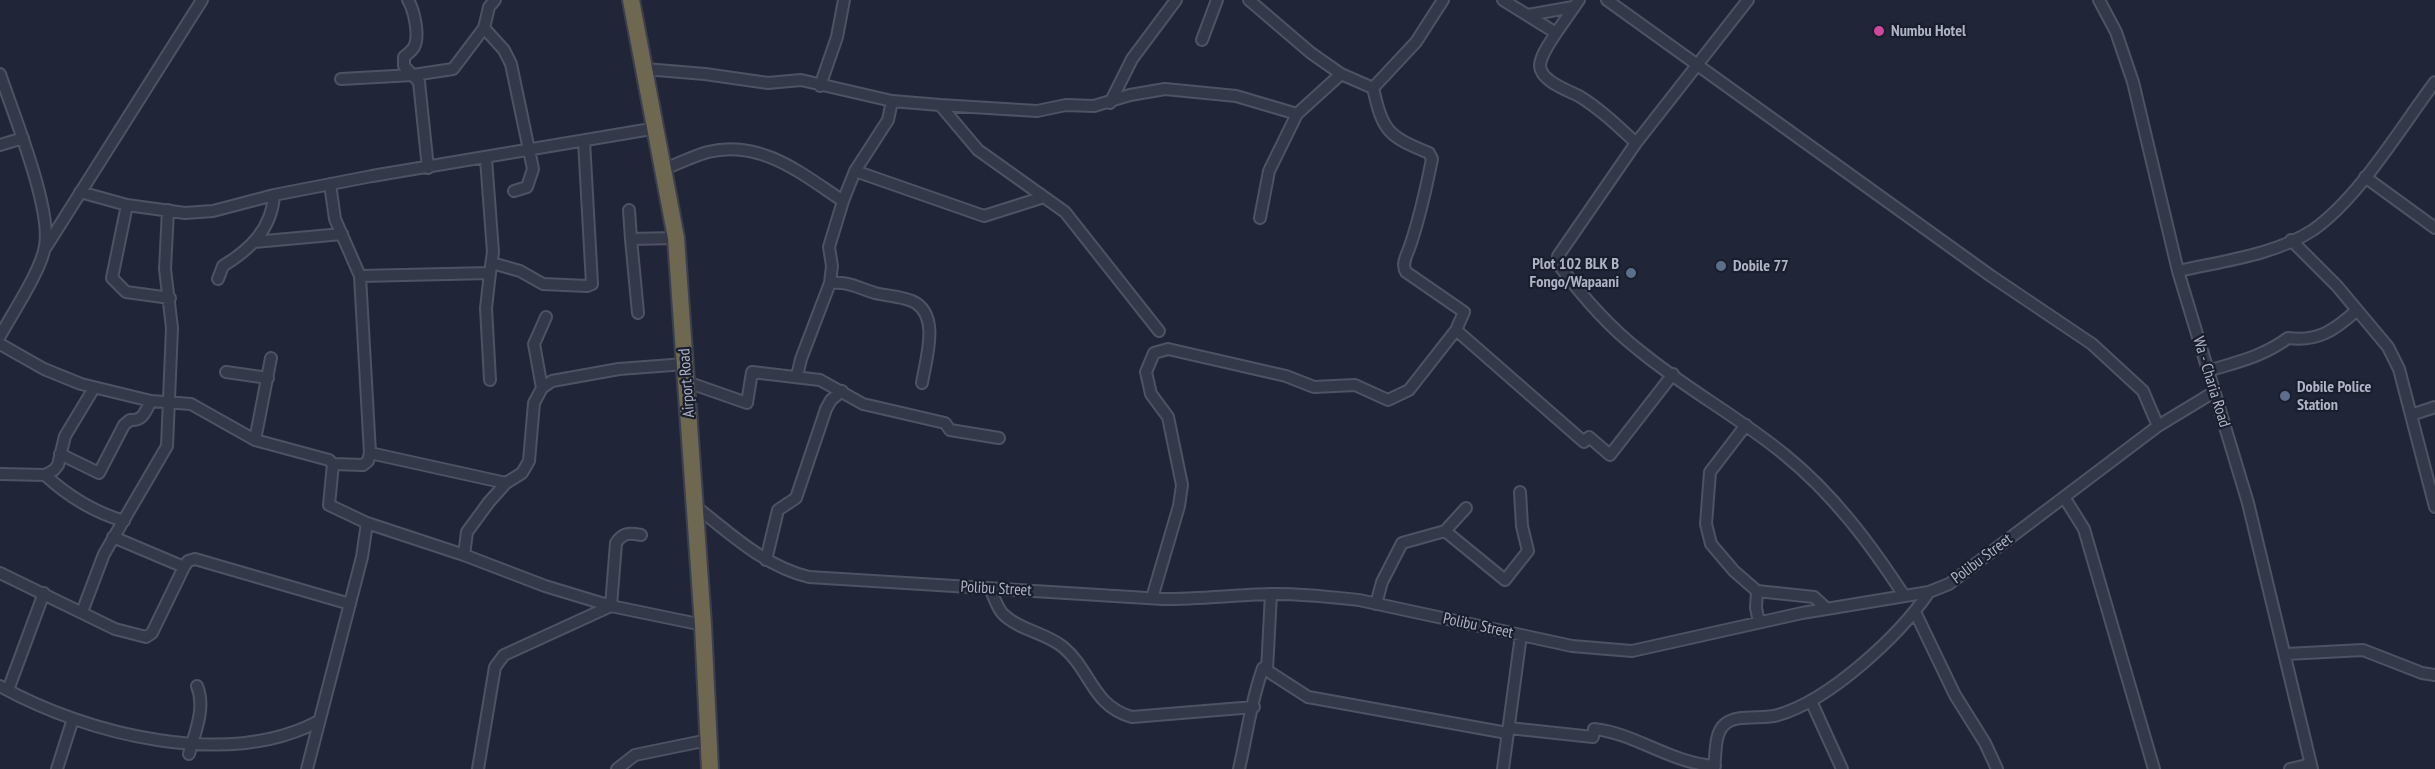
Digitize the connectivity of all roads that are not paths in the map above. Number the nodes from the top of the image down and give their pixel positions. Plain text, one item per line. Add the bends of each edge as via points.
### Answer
1 (202, 0) edge
2 (408, 0) edge
3 (495, 0) edge
4 (631, 0) edge
5 (844, 0) edge
6 (1176, 0) edge
7 (1217, 0) edge
8 (1249, 0) edge
9 (1503, 0) edge
10 (1607, 0) edge
11 (1748, 0) edge
12 (2099, 0) edge
13 (1437, 2) edge
14 (1576, 3) edge
15 (1528, 15) junction
16 (484, 28) junction
17 (1556, 33) junction
18 (1202, 40) dead end
19 (1696, 64) junction
20 (645, 69) junction
21 (0, 74) edge
22 (1341, 74) junction
23 (413, 75) junction
24 (341, 79) dead end
25 (2435, 81) edge
26 (820, 86) junction
27 (1373, 88) junction
28 (892, 101) junction
29 (1110, 103) junction
30 (940, 105) junction
31 (1297, 114) junction
32 (657, 128) junction
33 (23, 138) junction
34 (584, 141) junction
35 (1636, 143) junction
36 (0, 145) edge
37 (528, 150) junction
38 (486, 159) junction
39 (428, 168) junction
40 (664, 169) junction
41 (855, 171) junction
42 (2365, 177) junction
43 (330, 184) junction
44 (514, 191) dead end
45 (80, 192) junction
46 (274, 195) junction
47 (1044, 197) junction
48 (843, 201) junction
49 (127, 205) junction
50 (168, 210) junction
51 (629, 210) dead end
52 (1260, 218) dead end
53 (2435, 228) edge
54 (342, 234) junction
55 (676, 238) junction
56 (631, 239) junction
57 (2291, 240) junction
58 (254, 242) junction
59 (45, 247) junction
60 (491, 268) junction
61 (2178, 271) junction
62 (360, 276) junction
63 (218, 279) dead end
64 (830, 283) junction
65 (170, 298) junction
66 (2357, 310) junction
67 (638, 313) dead end
68 (546, 317) dead end
69 (1456, 330) junction
70 (1159, 331) dead end
71 (0, 336) edge
72 (0, 344) edge
73 (271, 358) dead end
74 (685, 364) junction
75 (2208, 371) junction
76 (226, 372) dead end
77 (1673, 374) junction
78 (797, 376) junction
79 (268, 378) junction
80 (490, 380) dead end
81 (687, 382) junction
82 (922, 383) dead end
83 (94, 388) junction
84 (542, 388) junction
85 (842, 391) junction
86 (2214, 392) junction
87 (151, 401) junction
88 (169, 402) junction
89 (2435, 407) edge
90 (2411, 415) junction
91 (1746, 425) junction
92 (2158, 426) junction
93 (999, 438) dead end
94 (255, 440) junction
95 (370, 453) junction
96 (60, 454) junction
97 (333, 464) junction
98 (0, 474) edge
99 (45, 475) junction
100 (506, 483) junction
101 (1520, 492) dead end
102 (2064, 497) junction
103 (695, 506) junction
104 (2435, 507) edge
105 (1466, 508) dead end
106 (124, 521) junction
107 (368, 523) junction
108 (1445, 531) junction
109 (642, 535) dead end
110 (112, 537) junction
111 (464, 555) junction
112 (766, 560) junction
113 (184, 567) junction
114 (0, 573) edge
115 (990, 589) junction
116 (1757, 591) junction
117 (1929, 592) junction
118 (44, 593) junction
119 (1270, 594) junction
120 (1903, 594) junction
121 (1152, 598) junction
122 (350, 604) junction
123 (1376, 604) junction
124 (611, 606) junction
125 (1827, 609) junction
126 (82, 612) junction
127 (1916, 612) junction
128 (1759, 622) junction
129 (703, 626) junction
130 (1521, 635) junction
131 (2286, 654) junction
132 (1263, 668) junction
133 (2435, 675) edge
134 (197, 686) dead end
135 (4, 688) edge
136 (1811, 700) junction
137 (1254, 707) junction
138 (72, 722) junction
139 (317, 722) junction
140 (1508, 730) junction
141 (708, 740) junction
142 (189, 754) junction
143 (2311, 766) edge
144 (1714, 768) edge
145 (57, 769) edge
146 (307, 769) edge
147 (478, 769) edge
148 (617, 769) edge
149 (710, 769) edge
150 (1239, 769) edge
151 (1503, 769) edge
152 (1842, 769) edge
153 (1997, 769) edge
154 (2154, 769) edge
155 (2290, 769) edge

1 - 45 street
2 - 23 street via 415,41 404,57 404,66
3 - 16 street via 489,7
4 - 20 highway, Airport Road
5 - 26 street via 837,37
6 - 29 street via 1132,59
7 - 18 street
8 - 22 street
9 - 15 street
10 - 19 street
11 - 19 street
12 - 61 street, Wa - Charia Road via 2116,32 2133,82
13 - 27 street via 1416,42
14 - 15 street
14 - 17 street
15 - 17 street
16 - 23 street via 453,69
16 - 37 street via 511,64
17 - 35 street via 1540,63 1541,71 1614,122
19 - 35 street
19 - 92 street via 2092,344 2143,391
20 - 26 street via 768,83 801,80
20 - 32 highway, Airport Road
21 - 33 street
22 - 27 street
22 - 31 street
23 - 24 street
23 - 39 street via 419,82
25 - 42 street
26 - 28 street
27 - 69 street via 1390,133 1432,156 1419,219 1403,268 1464,312
28 - 30 street
28 - 41 street via 888,120
29 - 30 street via 1037,111
29 - 31 street via 1165,89 1236,96
30 - 47 street via 978,150
31 - 52 street via 1269,171
32 - 34 street
32 - 40 highway, Airport Road
33 - 36 street
33 - 59 street via 45,222
34 - 37 street
34 - 60 street via 592,284 543,284 520,271
35 - 77 street via 1558,256 1558,265 1623,337
37 - 38 street
37 - 44 street via 533,169 531,180 527,187
38 - 39 street
38 - 60 street
39 - 43 street
40 - 48 street via 709,152 750,150 775,157
40 - 55 highway, Airport Road
41 - 47 street via 984,216
41 - 48 street
42 - 53 street
42 - 57 street via 2341,206 2312,230
43 - 46 street
43 - 54 street via 335,219
45 - 49 street
45 - 59 street
46 - 50 street via 213,212
46 - 58 street via 270,220
47 - 70 street via 1065,212
48 - 64 street via 829,247
49 - 50 street
49 - 65 street via 112,278 126,292
50 - 65 street via 165,269
51 - 56 street
54 - 58 street
54 - 62 street
55 - 56 street
55 - 74 highway, Airport Road
56 - 67 street
57 - 61 street via 2272,249
57 - 66 street
58 - 63 street via 223,266
59 - 71 street
60 - 62 street
60 - 80 street via 486,308
61 - 75 street, Wa - Charia Road
62 - 95 street
64 - 78 street
64 - 82 street via 848,282 872,292 904,298 923,308 929,321
65 - 88 street
66 - 75 street via 2330,332 2306,340 2288,338 2271,351
66 - 90 street via 2388,347 2399,369
68 - 84 street via 534,344
69 - 77 street via 1584,442 1589,437 1610,455
69 - 121 street via 1409,390 1388,400 1355,385 1314,387 1286,376 1168,349 1154,353 1146,372 1151,394 1168,417 1182,484
72 - 83 street via 44,369
73 - 79 street
74 - 81 highway, Airport Road
74 - 84 street via 619,369 552,381
75 - 86 street, Wa - Charia Road
76 - 79 street
77 - 91 street
78 - 81 street via 753,372 747,403
78 - 85 street via 820,380
79 - 94 street
81 - 103 highway, Airport Road
83 - 87 street
83 - 96 street via 64,436
84 - 100 street via 534,403 529,461 522,473
85 - 93 street via 863,404 945,423 950,430
85 - 112 street via 826,409 796,498 778,510
86 - 92 street, Polibu Street
86 - 131 street, Wa - Charia Road via 2248,503
87 - 88 street
87 - 96 street via 142,417 124,425 99,473
88 - 94 street via 191,405
88 - 106 street via 164,453
89 - 90 street
90 - 104 street
91 - 116 street via 1710,472 1706,524 1711,544
91 - 120 street via 1823,490 1870,543
92 - 102 street, Polibu Street
94 - 97 street
95 - 97 street via 363,465
95 - 100 street
96 - 99 street via 58,465
97 - 107 street via 329,505
98 - 99 street
99 - 106 street via 98,513
100 - 111 street via 467,532
101 - 108 street via 1528,551 1505,580
102 - 117 street, Polibu Street via 1967,572
102 - 154 street via 2084,528
103 - 112 street, Polibu Street
103 - 129 highway, Airport Road
105 - 108 street
106 - 110 street
107 - 111 street
107 - 122 street
108 - 123 street via 1402,543 1382,582
109 - 124 street via 629,533 616,543
110 - 113 street
110 - 126 street
111 - 124 street
112 - 115 street, Polibu Street via 817,578
113 - 122 street via 195,559
113 - 126 street via 153,633 146,637 116,629
114 - 118 street
115 - 121 street, Polibu Street
115 - 137 street via 1002,613 1065,648 1091,686 1118,713 1132,717
116 - 125 street via 1814,597
116 - 128 street
117 - 120 street, Polibu Street
117 - 127 street
118 - 126 street
118 - 135 street
119 - 121 street, Polibu Street via 1219,599
119 - 123 street, Polibu Street
119 - 132 street via 1267,670
120 - 125 street, Polibu Street
122 - 139 street
123 - 130 street, Polibu Street
124 - 129 street
124 - 147 street via 504,655 495,667
125 - 128 street, Polibu Street
127 - 136 street via 1865,662
127 - 153 street via 1955,695
128 - 130 street, Polibu Street via 1632,651 1572,646
129 - 141 highway, Airport Road
130 - 140 street
131 - 133 street via 2363,650
131 - 143 street, Wa - Charia Road
132 - 137 street via 1254,690
132 - 140 street via 1308,697
134 - 142 street via 200,711
135 - 138 street
136 - 144 street via 1777,716 1734,720 1724,725
136 - 152 street
137 - 150 street
138 - 142 street via 113,740
138 - 145 street
139 - 142 street via 297,739 260,752
139 - 146 street
140 - 144 street via 1593,738 1594,729 1607,730 1676,759
140 - 151 street
141 - 148 street via 635,755
141 - 149 highway, Airport Road
143 - 155 street

